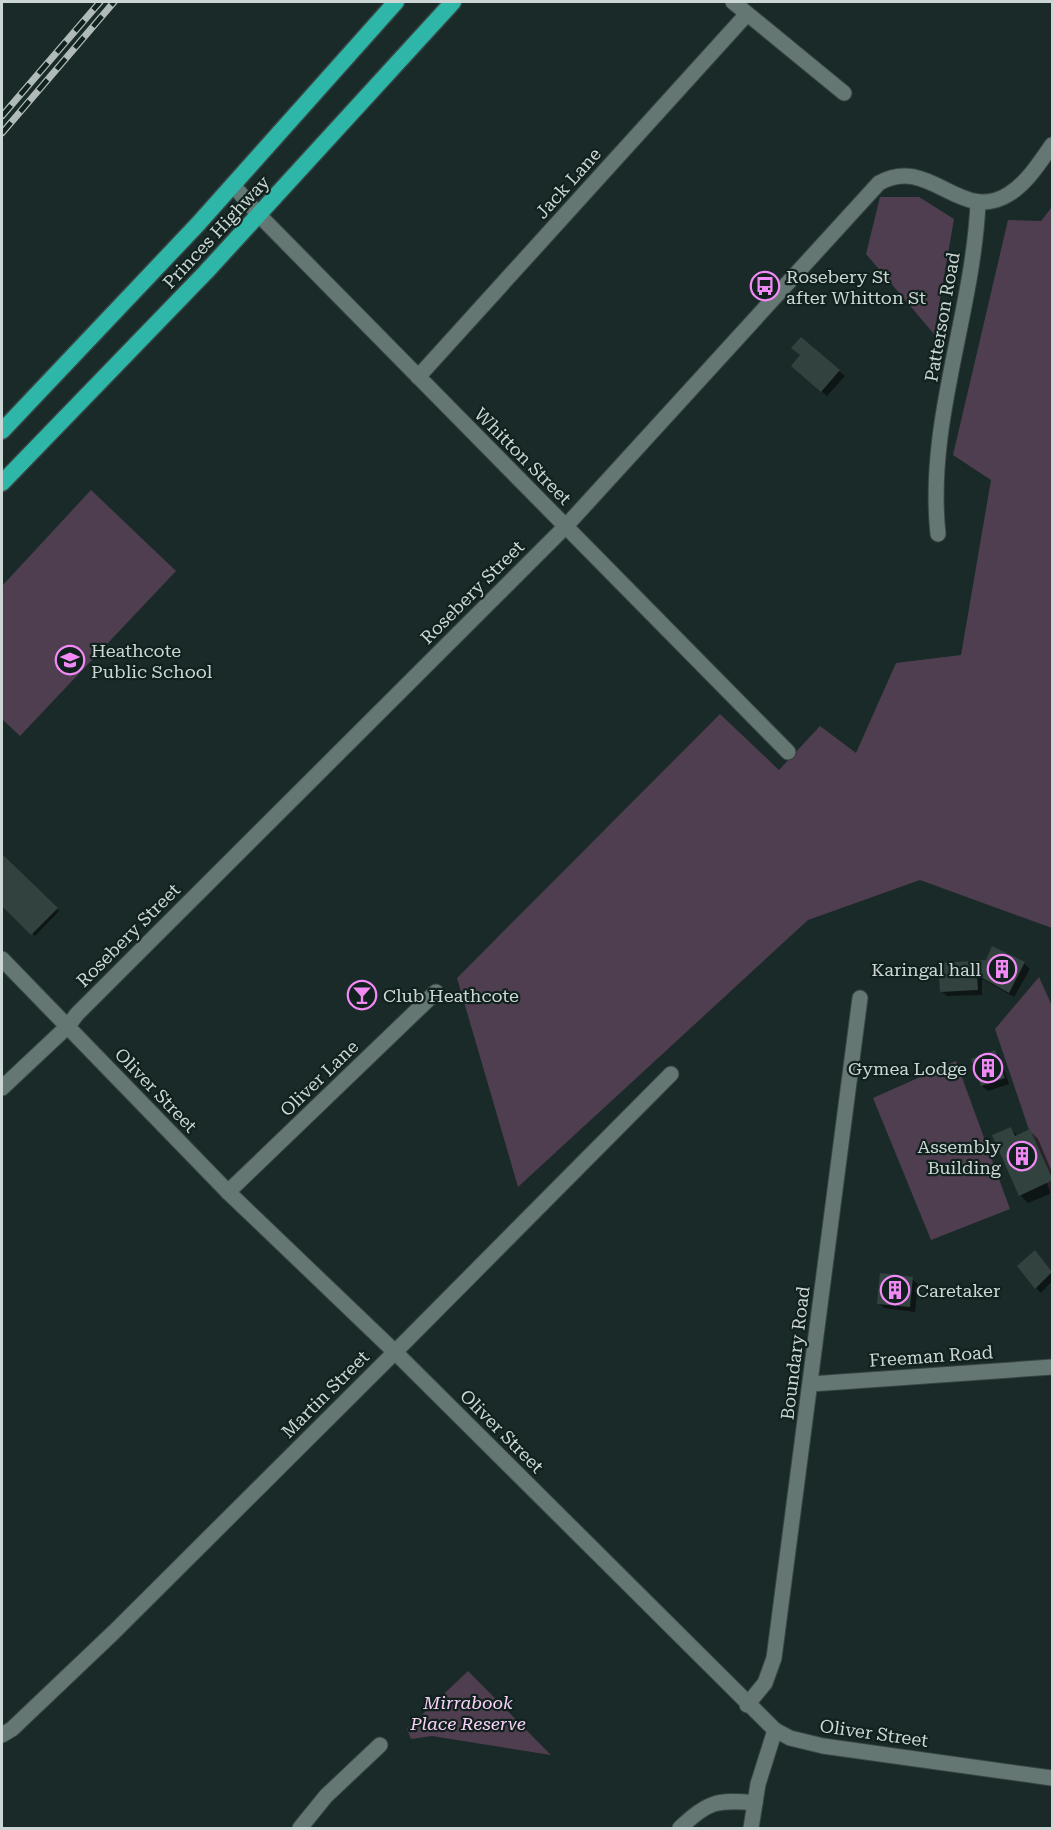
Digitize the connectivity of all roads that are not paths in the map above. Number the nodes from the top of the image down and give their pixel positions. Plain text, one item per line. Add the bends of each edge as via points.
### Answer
1 (396, 2) edge
2 (453, 2) edge
3 (734, 2) edge
4 (747, 14) junction
5 (844, 93) dead end
6 (1053, 145) edge
7 (233, 185) junction
8 (978, 203) junction
9 (259, 215) junction
10 (418, 377) junction
11 (2, 431) edge
12 (2, 483) edge
13 (566, 526) junction
14 (938, 534) dead end
15 (788, 752) dead end
16 (2, 959) edge
17 (436, 992) dead end
18 (860, 998) dead end
19 (68, 1026) junction
20 (671, 1074) dead end
21 (2, 1088) edge
22 (228, 1192) junction
23 (395, 1353) junction
24 (1053, 1367) edge
25 (811, 1384) junction
26 (747, 1705) junction
27 (775, 1730) junction
28 (2, 1735) edge
29 (380, 1745) dead end
30 (1053, 1778) edge
31 (755, 1803) junction
32 (300, 1828) edge
33 (680, 1828) edge
34 (751, 1828) edge

1 - 7 highway, Princes Highway
2 - 9 highway, Princes Highway
3 - 4 street
4 - 5 street
4 - 10 street, Jack Lane
6 - 8 street via 1022,184 1009,194
7 - 9 street, Whitton Street
7 - 11 highway, Princes Highway
8 - 13 street, Rosebery Street via 912,175 888,177 879,183
8 - 14 street, Patterson Road via 975,241 938,451
9 - 10 street, Whitton Street
9 - 12 highway, Princes Highway
10 - 13 street, Whitton Street
13 - 15 street, Whitton Street
13 - 19 street, Rosebery Street
16 - 19 street, Oliver Street
17 - 22 street, Oliver Lane
18 - 25 street, Boundary Road
19 - 21 street, Rosebery Street
19 - 22 street, Oliver Street
20 - 23 street, Martin Street
22 - 23 street, Oliver Street
23 - 26 street, Oliver Street
23 - 28 street, Martin Street via 114,1632
24 - 25 street, Freeman Road
25 - 26 street, Boundary Road via 774,1658 765,1683
26 - 27 street, Oliver Street
27 - 30 street, Oliver Street via 823,1746
27 - 31 street
29 - 32 street via 326,1796
31 - 33 street via 709,1803
31 - 34 street

